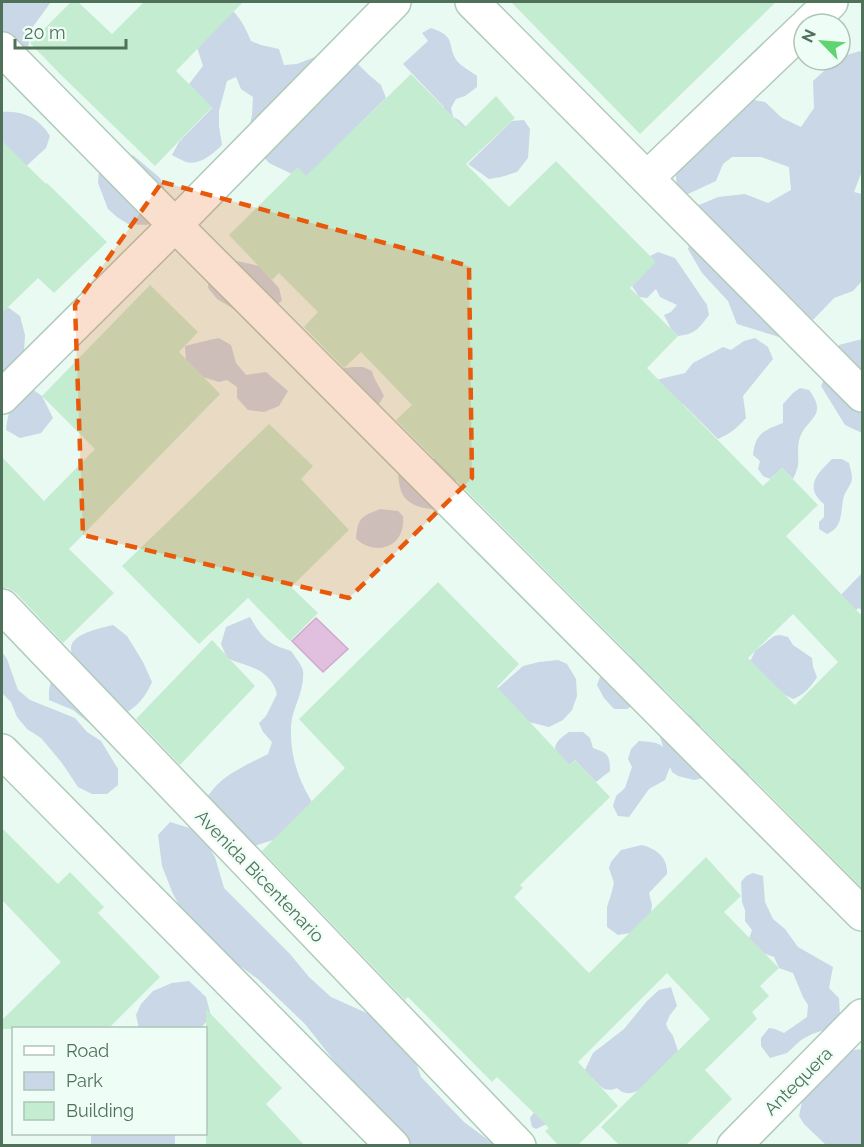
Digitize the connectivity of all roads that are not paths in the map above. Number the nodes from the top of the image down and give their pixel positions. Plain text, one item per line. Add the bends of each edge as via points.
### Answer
1 (394, 2) edge
2 (472, 2) edge
3 (792, 39) edge
4 (2, 49) edge
5 (647, 178) junction
6 (174, 225) junction
7 (862, 395) edge
8 (2, 397) edge
9 (2, 606) edge
10 (2, 751) edge
11 (862, 914) edge
12 (862, 1016) edge
13 (393, 1146) edge
14 (519, 1146) edge
15 (734, 1146) edge

1 - 6 street
2 - 5 street
3 - 5 street
4 - 6 street
5 - 7 street
6 - 8 street
6 - 11 street
9 - 14 street, Avenida Bicentenario
10 - 13 street
12 - 15 street, Antequera

